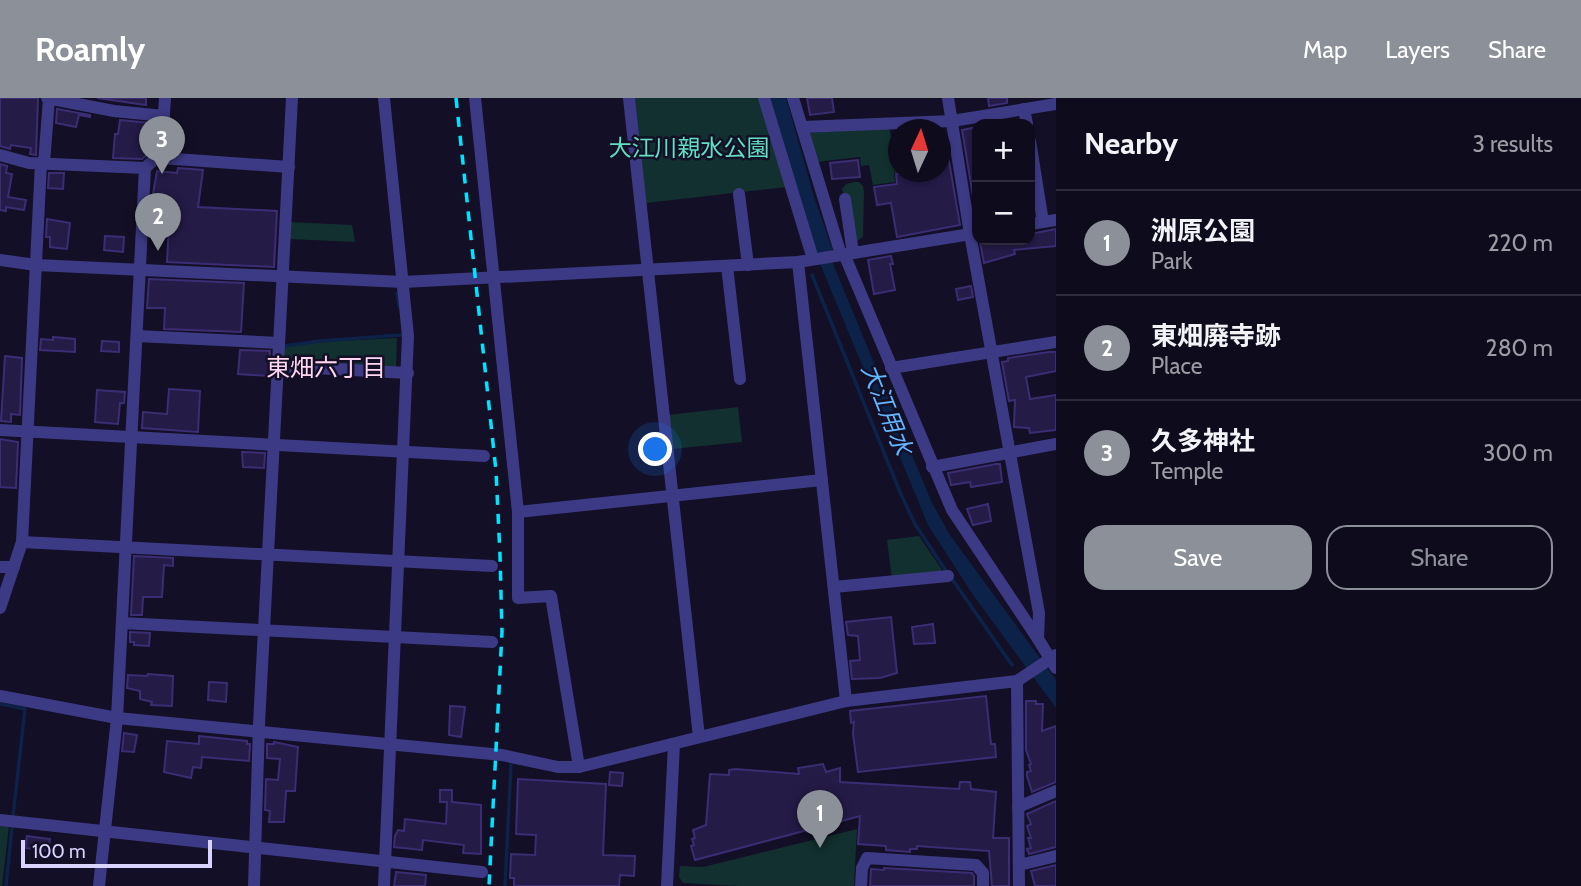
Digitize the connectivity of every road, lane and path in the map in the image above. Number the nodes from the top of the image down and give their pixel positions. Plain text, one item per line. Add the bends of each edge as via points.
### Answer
1 (48, 98) edge
2 (165, 98) edge
3 (292, 98) edge
4 (384, 98) edge
5 (475, 98) edge
6 (629, 98) edge
7 (764, 98) edge
8 (793, 98) edge
9 (948, 98) edge
10 (1056, 104) edge
11 (1024, 109) junction
12 (164, 116) junction
13 (1026, 119) edge
14 (952, 121) junction
15 (802, 127) junction
16 (0, 155) edge
17 (161, 158) junction
18 (43, 163) junction
19 (289, 167) junction
20 (145, 168) junction
21 (1035, 172) edge
22 (739, 194) dead end
23 (845, 200) dead end
24 (1043, 222) edge
25 (972, 223) edge
26 (972, 233) edge
27 (976, 245) edge
28 (844, 254) junction
29 (815, 259) junction
30 (0, 260) edge
31 (798, 262) junction
32 (36, 265) junction
33 (748, 265) junction
34 (727, 266) junction
35 (140, 270) junction
36 (647, 270) junction
37 (283, 278) junction
38 (494, 279) junction
39 (403, 282) junction
40 (137, 336) junction
41 (1056, 342) edge
42 (279, 344) junction
43 (992, 353) junction
44 (278, 366) junction
45 (891, 368) junction
46 (408, 373) junction
47 (740, 379) dead end
48 (0, 430) edge
49 (27, 431) junction
50 (132, 437) junction
51 (1056, 444) edge
52 (274, 445) junction
53 (404, 452) junction
54 (1010, 452) junction
55 (484, 456) dead end
56 (932, 467) junction
57 (822, 480) junction
58 (672, 495) junction
59 (517, 512) junction
60 (22, 542) junction
61 (126, 547) junction
62 (268, 554) junction
63 (398, 561) junction
64 (492, 566) dead end
65 (0, 567) edge
66 (14, 568) junction
67 (948, 576) dead end
68 (834, 587) junction
69 (0, 608) edge
70 (122, 623) junction
71 (264, 630) junction
72 (395, 637) junction
73 (1038, 639) junction
74 (492, 642) dead end
75 (1051, 661) edge
76 (1022, 677) junction
77 (0, 696) edge
78 (846, 701) junction
79 (117, 718) junction
80 (259, 732) junction
81 (699, 737) junction
82 (390, 744) junction
83 (674, 744) junction
84 (579, 767) junction
85 (1056, 792) edge
86 (1018, 807) junction
87 (0, 820) edge
88 (105, 832) junction
89 (255, 848) junction
90 (1056, 856) edge
91 (385, 862) junction
92 (1019, 865) junction
93 (482, 872) dead end
94 (99, 886) edge
95 (254, 886) edge
96 (384, 886) edge
97 (667, 886) edge
98 (860, 886) edge
99 (983, 886) edge
100 (1019, 886) edge

1 - 12 street
1 - 18 street
2 - 12 street
3 - 19 street
4 - 39 street
5 - 38 street
6 - 36 street
7 - 29 street
8 - 15 street
9 - 14 street
10 - 11 street
11 - 13 street
11 - 14 street
12 - 17 street
14 - 15 street
14 - 25 street
15 - 28 street
16 - 18 street
17 - 19 street
17 - 20 street
18 - 20 street
18 - 32 street
19 - 37 street
20 - 35 street
21 - 24 street
22 - 33 street
23 - 28 street
26 - 28 street
27 - 43 street
28 - 29 street
28 - 45 street
29 - 31 street
30 - 32 street
31 - 33 street
31 - 57 street
32 - 35 street
32 - 49 street
33 - 34 street
34 - 36 street
34 - 47 street
35 - 37 street
35 - 40 street
36 - 38 street
36 - 58 street
37 - 39 street
37 - 42 street
38 - 39 street
38 - 59 street
39 - 46 street
40 - 42 street
40 - 50 street
41 - 43 street
42 - 44 street
43 - 45 street
43 - 54 street
44 - 46 street
44 - 52 street
45 - 56 street
46 - 53 street
48 - 49 street
49 - 50 street
49 - 60 street
50 - 52 street
50 - 61 street
51 - 54 street
52 - 53 street
52 - 62 street
53 - 55 street
53 - 63 street
54 - 56 street
54 - 73 street via 1040,613
56 - 73 street via 952,510
57 - 58 street
57 - 68 street
58 - 59 street
58 - 81 street
59 - 84 street via 518,598 551,596
60 - 61 street
60 - 66 street
61 - 62 street
61 - 70 street
62 - 63 street
62 - 71 street
63 - 64 street
63 - 72 street
65 - 66 street
66 - 69 street
67 - 68 street
68 - 78 street
70 - 71 street
70 - 79 street
71 - 72 street
71 - 80 street
72 - 74 street
72 - 82 street
73 - 75 street
75 - 76 street
76 - 78 street
76 - 86 street
77 - 79 street
78 - 81 street
79 - 80 street
79 - 88 street
80 - 82 street
80 - 89 street
81 - 83 street
82 - 84 street
82 - 91 street
83 - 84 street
83 - 97 street
85 - 86 street
86 - 92 street
87 - 88 street
88 - 89 street
88 - 94 street
89 - 91 street
89 - 95 street
90 - 92 street
91 - 93 street
91 - 96 street
92 - 100 street
98 - 99 street via 867,858 976,865 983,873

